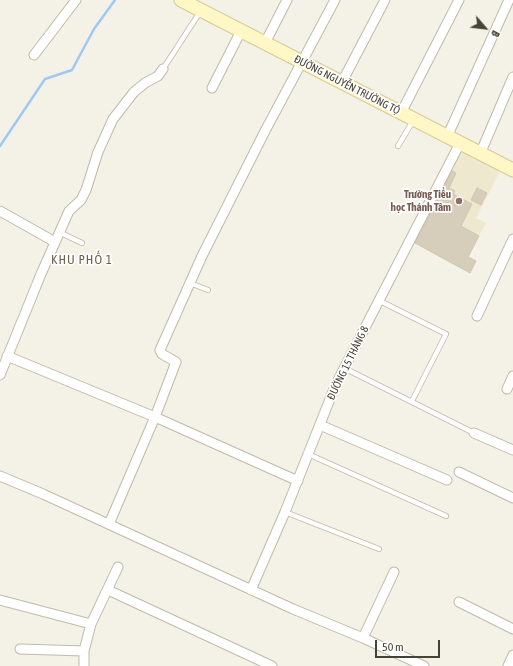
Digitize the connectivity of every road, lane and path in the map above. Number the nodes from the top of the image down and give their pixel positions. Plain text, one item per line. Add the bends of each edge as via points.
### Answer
1 (76, 0) edge
2 (182, 0) edge
3 (287, 0) edge
4 (335, 0) edge
5 (385, 0) edge
6 (459, 0) edge
7 (509, 0) edge
8 (198, 6) edge
9 (241, 31) junction
10 (264, 43) junction
11 (34, 55) dead end
12 (301, 62) junction
13 (163, 69) joint
14 (513, 77) edge
15 (342, 82) junction
16 (212, 88) dead end
17 (401, 113) junction
18 (414, 119) junction
19 (447, 137) junction
20 (460, 143) junction
21 (398, 146) dead end
22 (480, 154) junction
23 (513, 170) edge
24 (0, 211) edge
25 (59, 232) junction
26 (513, 239) edge
27 (55, 242) junction
28 (82, 243) dead end
29 (190, 283) junction
30 (208, 290) dead end
31 (380, 301) junction
32 (477, 316) dead end
33 (7, 356) junction
34 (344, 368) junction
35 (0, 375) edge
36 (513, 376) edge
37 (507, 389) dead end
38 (412, 401) junction
39 (155, 417) junction
40 (320, 425) junction
41 (474, 433) joint
42 (513, 450) edge
43 (308, 454) junction
44 (459, 472) dead end
45 (0, 476) edge
46 (447, 480) dead end
47 (298, 481) junction
48 (513, 498) edge
49 (285, 512) junction
50 (446, 516) dead end
51 (109, 524) junction
52 (379, 549) dead end
53 (118, 567) dead end
54 (394, 572) dead end
55 (108, 590) junction
56 (251, 590) junction
57 (0, 600) edge
58 (459, 602) dead end
59 (91, 624) junction
60 (513, 629) edge
61 (363, 638) junction
62 (20, 648) dead end
63 (84, 651) junction
64 (513, 655) edge
65 (258, 663) edge
66 (84, 666) edge
67 (272, 666) edge
68 (424, 666) edge
69 (508, 666) edge

1 - 11 street
2 - 8 main road, ĐƯỜNG NGUYỄN TRƯỜNG TỘ
3 - 10 street
4 - 12 street
5 - 15 street
6 - 17 street
7 - 19 street
8 - 9 main road, ĐƯỜNG NGUYỄN TRƯỜNG TỘ
8 - 13 lane
9 - 10 main road, ĐƯỜNG NGUYỄN TRƯỜNG TỘ
9 - 16 street
10 - 12 main road, ĐƯỜNG NGUYỄN TRƯỜNG TỘ
12 - 15 main road, ĐƯỜNG NGUYỄN TRƯỜNG TỘ
12 - 29 street
13 - 25 street via 158,76 134,92 114,119 98,152 86,190 81,200 69,211
14 - 22 street
15 - 17 main road, ĐƯỜNG NGUYỄN TRƯỜNG TỘ
17 - 18 main road, ĐƯỜNG NGUYỄN TRƯỜNG TỘ
18 - 19 main road, ĐƯỜNG NGUYỄN TRƯỜNG TỘ
18 - 21 lane
19 - 20 main road, ĐƯỜNG NGUYỄN TRƯỜNG TỘ
20 - 22 main road, ĐƯỜNG NGUYỄN TRƯỜNG TỘ
20 - 31 street, ĐƯỜNG 15 THÁNG 8
22 - 23 main road, ĐƯỜNG NGUYỄN TRƯỜNG TỘ
24 - 27 street
25 - 27 street
25 - 28 lane
26 - 32 street
27 - 33 street
29 - 30 lane
29 - 39 street via 160,350 176,362
31 - 34 street, ĐƯỜNG 15 THÁNG 8
31 - 38 lane via 446,334
33 - 35 street
33 - 39 street
34 - 38 lane
34 - 40 street, ĐƯỜNG 15 THÁNG 8
36 - 37 street
38 - 41 lane
39 - 47 street
39 - 51 street
40 - 43 street, ĐƯỜNG 15 THÁNG 8
40 - 46 street
41 - 42 street
43 - 47 street, ĐƯỜNG 15 THÁNG 8
43 - 50 lane
44 - 48 street
45 - 51 street
47 - 49 street, ĐƯỜNG 15 THÁNG 8
49 - 52 lane
49 - 56 street, ĐƯỜNG 15 THÁNG 8
51 - 56 street
53 - 55 street
54 - 61 street
55 - 59 street
55 - 65 street
56 - 61 street
57 - 59 street
58 - 60 street
59 - 63 street
61 - 68 street
62 - 63 street
63 - 66 street
64 - 69 street
65 - 67 street

